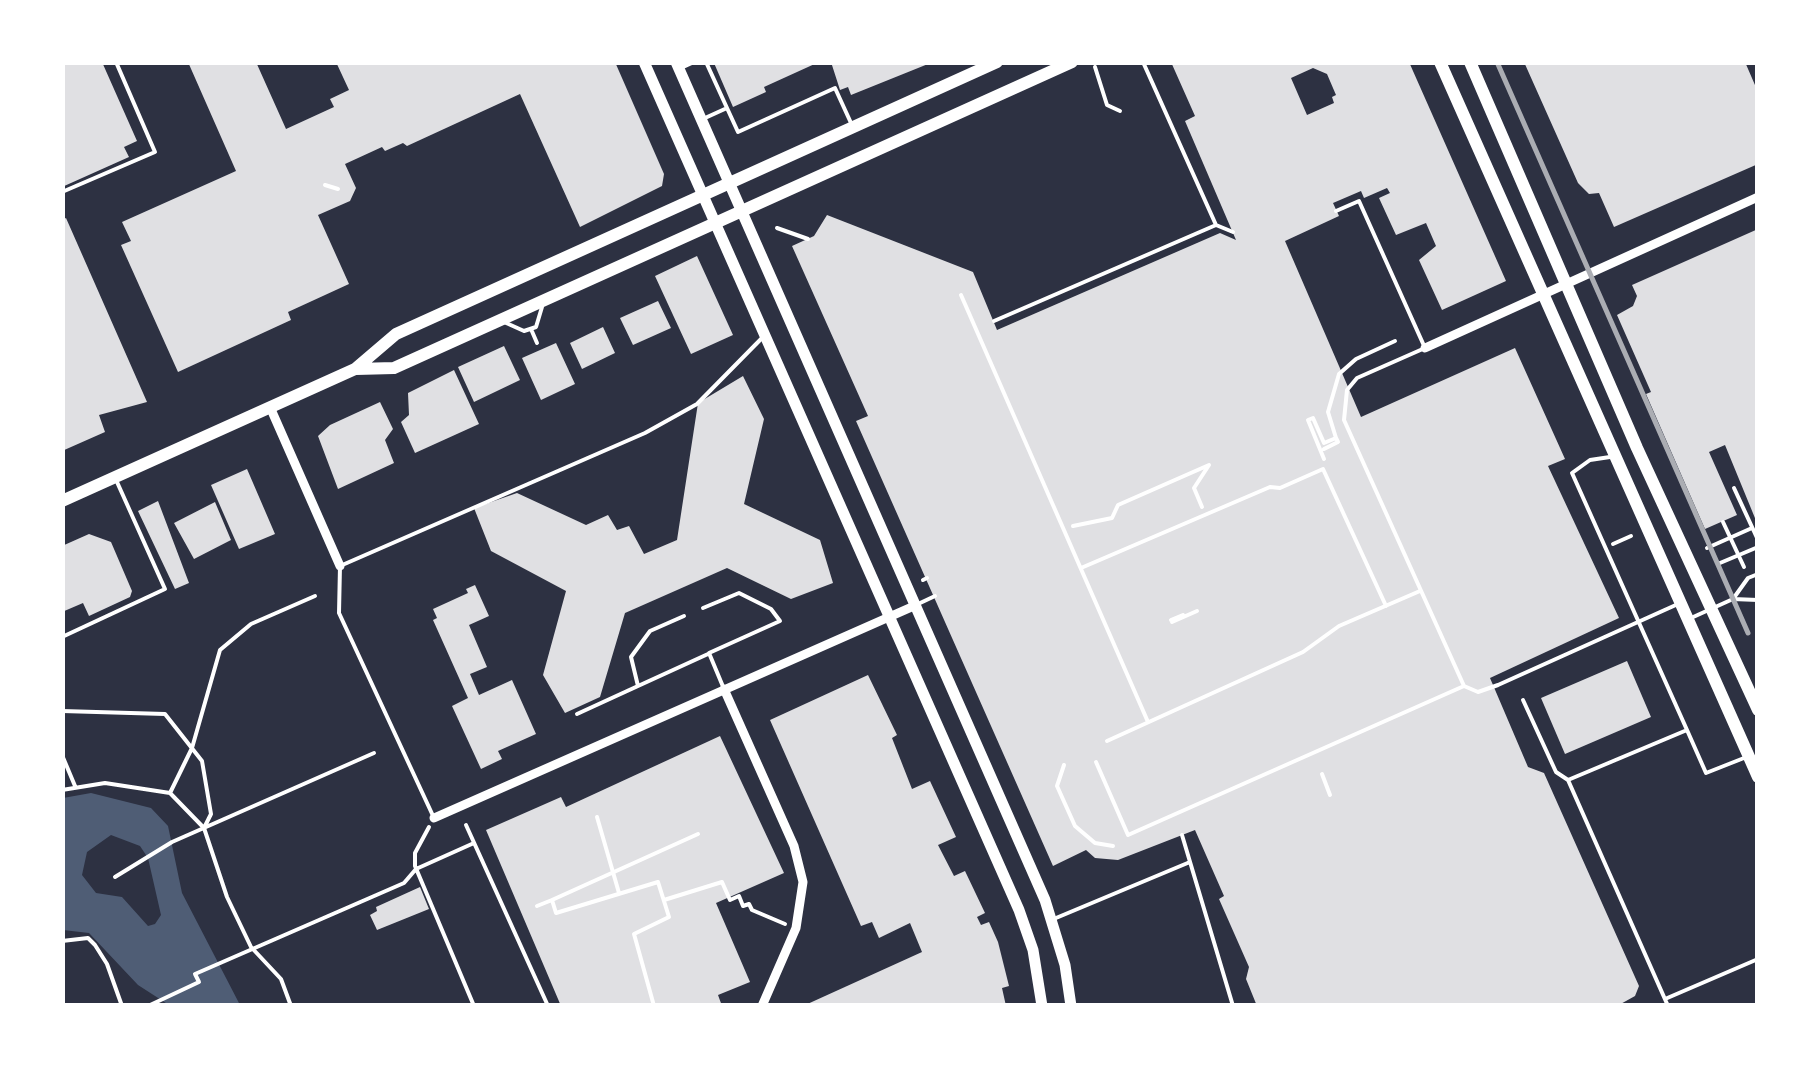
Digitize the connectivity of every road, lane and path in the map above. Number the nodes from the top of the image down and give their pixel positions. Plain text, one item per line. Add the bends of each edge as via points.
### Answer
1 (116, 62) edge
2 (644, 62) edge
3 (694, 62) edge
4 (706, 62) edge
5 (998, 62) edge
6 (1072, 62) edge
7 (1143, 62) edge
8 (1440, 62) edge
9 (1470, 62) edge
10 (677, 66) edge
11 (1096, 67) dead end
12 (727, 108) junction
13 (1120, 111) dead end
14 (700, 120) junction
15 (853, 128) junction
16 (728, 184) junction
17 (325, 185) dead end
18 (338, 189) dead end
19 (62, 192) edge
20 (702, 196) junction
21 (1758, 197) edge
22 (1336, 211) dead end
23 (740, 212) junction
24 (714, 223) junction
25 (1216, 226) junction
26 (777, 228) dead end
27 (1233, 232) dead end
28 (808, 239) dead end
29 (1567, 284) junction
30 (962, 295) dead end
31 (1541, 296) junction
32 (541, 301) junction
33 (500, 320) junction
34 (994, 321) dead end
35 (531, 329) junction
36 (765, 335) junction
37 (538, 343) dead end
38 (1425, 348) junction
39 (355, 369) junction
40 (270, 407) junction
41 (1336, 438) dead end
42 (1322, 450) dead end
43 (1612, 457) junction
44 (1184, 474) junction
45 (115, 477) junction
46 (1194, 488) junction
47 (1734, 488) dead end
48 (62, 502) edge
49 (1206, 514) junction
50 (1723, 522) dead end
51 (1752, 528) junction
52 (1064, 530) junction
53 (1630, 536) dead end
54 (1730, 538) junction
55 (1758, 540) edge
56 (1613, 544) dead end
57 (1707, 548) dead end
58 (1758, 548) edge
59 (1738, 556) junction
60 (1720, 563) dead end
61 (340, 566) junction
62 (1744, 567) dead end
63 (1081, 568) junction
64 (1758, 574) edge
65 (1420, 591) junction
66 (315, 596) dead end
67 (935, 596) dead end
68 (1733, 599) junction
69 (1758, 600) edge
70 (1682, 602) junction
71 (914, 606) junction
72 (1386, 606) junction
73 (703, 608) dead end
74 (1711, 608) junction
75 (1197, 610) dead end
76 (684, 616) dead end
77 (891, 616) junction
78 (1689, 619) junction
79 (1172, 621) dead end
80 (1640, 621) junction
81 (62, 637) edge
82 (709, 654) junction
83 (638, 686) junction
84 (1464, 686) junction
85 (724, 688) junction
86 (1523, 700) dead end
87 (1758, 710) edge
88 (62, 711) edge
89 (577, 714) dead end
90 (1148, 722) junction
91 (1687, 730) junction
92 (1107, 741) dead end
93 (192, 748) junction
94 (374, 753) dead end
95 (62, 754) edge
96 (1748, 756) junction
97 (1096, 762) dead end
98 (1064, 765) dead end
99 (1322, 774) dead end
100 (1758, 777) edge
101 (1568, 780) junction
102 (75, 786) junction
103 (62, 790) edge
104 (170, 793) junction
105 (1330, 795) dead end
106 (597, 817) dead end
107 (434, 818) junction
108 (466, 826) dead end
109 (204, 828) junction
110 (698, 834) dead end
111 (1182, 836) dead end
112 (474, 843) junction
113 (1114, 846) dead end
114 (1190, 862) junction
115 (416, 869) junction
116 (613, 872) junction
117 (115, 877) dead end
118 (619, 893) junction
119 (552, 900) junction
120 (664, 900) junction
121 (537, 906) dead end
122 (1052, 920) junction
123 (796, 928) junction
124 (62, 941) edge
125 (251, 947) junction
126 (1758, 958) edge
127 (1664, 999) junction
128 (122, 1006) edge
129 (148, 1006) edge
130 (291, 1006) edge
131 (474, 1006) edge
132 (548, 1006) edge
133 (654, 1006) edge
134 (762, 1006) edge
135 (1042, 1006) edge
136 (1071, 1006) edge
137 (1233, 1006) edge
138 (1668, 1006) edge

1 - 19 path via 155,152
2 - 20 street
3 - 10 lane
4 - 12 lane
5 - 15 main road
6 - 23 main road
7 - 25 lane
8 - 31 main road
9 - 29 main road
10 - 14 street
11 - 13 path via 1107,105
12 - 14 lane
12 - 15 lane via 738,132 835,88
14 - 16 street
15 - 16 main road
16 - 20 main road
16 - 23 street
17 - 18 path
20 - 24 street
20 - 39 main road via 396,334
21 - 29 street
22 - 38 lane via 1358,201
23 - 24 main road
23 - 71 street
24 - 32 main road
24 - 36 street
25 - 27 lane
25 - 34 lane
26 - 28 path
29 - 31 street
29 - 74 main road
30 - 52 lane
31 - 38 street
31 - 43 main road
32 - 33 main road
32 - 35 lane
33 - 35 lane
33 - 39 main road via 394,368
35 - 37 lane
36 - 61 lane via 697,404 644,433
36 - 77 street
38 - 65 lane via 1357,378 1342,406
39 - 40 main road
40 - 45 main road
40 - 61 street
41 - 42 path
43 - 70 main road
43 - 80 lane via 1590,460 1572,473
44 - 46 path
44 - 46 path via 1210,468
44 - 52 path via 1118,505 1112,518
45 - 48 main road
45 - 81 lane via 165,588
46 - 49 path
47 - 51 path
49 - 63 lane
49 - 72 lane via 1323,469
50 - 54 path
51 - 54 path
51 - 55 path
52 - 63 lane
53 - 56 path
54 - 57 path
54 - 59 path
58 - 59 path
59 - 60 path
59 - 62 path
61 - 107 lane via 338,613
63 - 90 lane
64 - 68 lane
65 - 72 lane
65 - 84 lane
66 - 93 path via 251,624 220,650
67 - 71 lane
68 - 69 lane
68 - 74 lane
70 - 78 main road
70 - 80 lane
71 - 77 street
71 - 122 street
72 - 90 lane
73 - 82 lane via 738,593 771,609 780,622
74 - 78 lane
74 - 87 main road
75 - 79 path
76 - 83 lane via 650,631 631,657
77 - 85 street
77 - 135 street via 1019,910
78 - 96 main road
80 - 84 lane via 1498,685 1478,692
80 - 91 lane
82 - 83 lane
82 - 85 lane
83 - 89 lane
84 - 97 lane via 1128,835
85 - 107 street
85 - 123 street via 801,864
86 - 101 lane via 1556,772
88 - 93 path via 164,714
90 - 92 lane
91 - 96 lane via 1706,773
91 - 101 lane
93 - 104 path
93 - 109 path via 207,787 211,814
94 - 109 path
95 - 102 path
96 - 100 main road
98 - 113 lane via 1056,786 1075,826 1096,843
99 - 105 path
101 - 127 lane
102 - 103 path
102 - 104 path via 133,785
104 - 109 path
106 - 116 path
107 - 115 path via 415,853
108 - 112 path
109 - 117 path
109 - 125 path via 226,898
110 - 116 path
111 - 114 lane
112 - 115 path
112 - 132 path
114 - 122 lane
114 - 137 lane
115 - 125 path via 404,883
115 - 131 path
116 - 118 path
116 - 119 path
118 - 119 path via 556,913
118 - 120 path via 658,882
119 - 121 path
120 - 123 path via 722,882 730,900 739,896 744,906
120 - 133 path via 668,917 634,934
122 - 136 street
123 - 134 street
124 - 128 path via 88,938 95,945
125 - 129 path
125 - 130 path via 281,979
126 - 127 lane
127 - 138 lane

